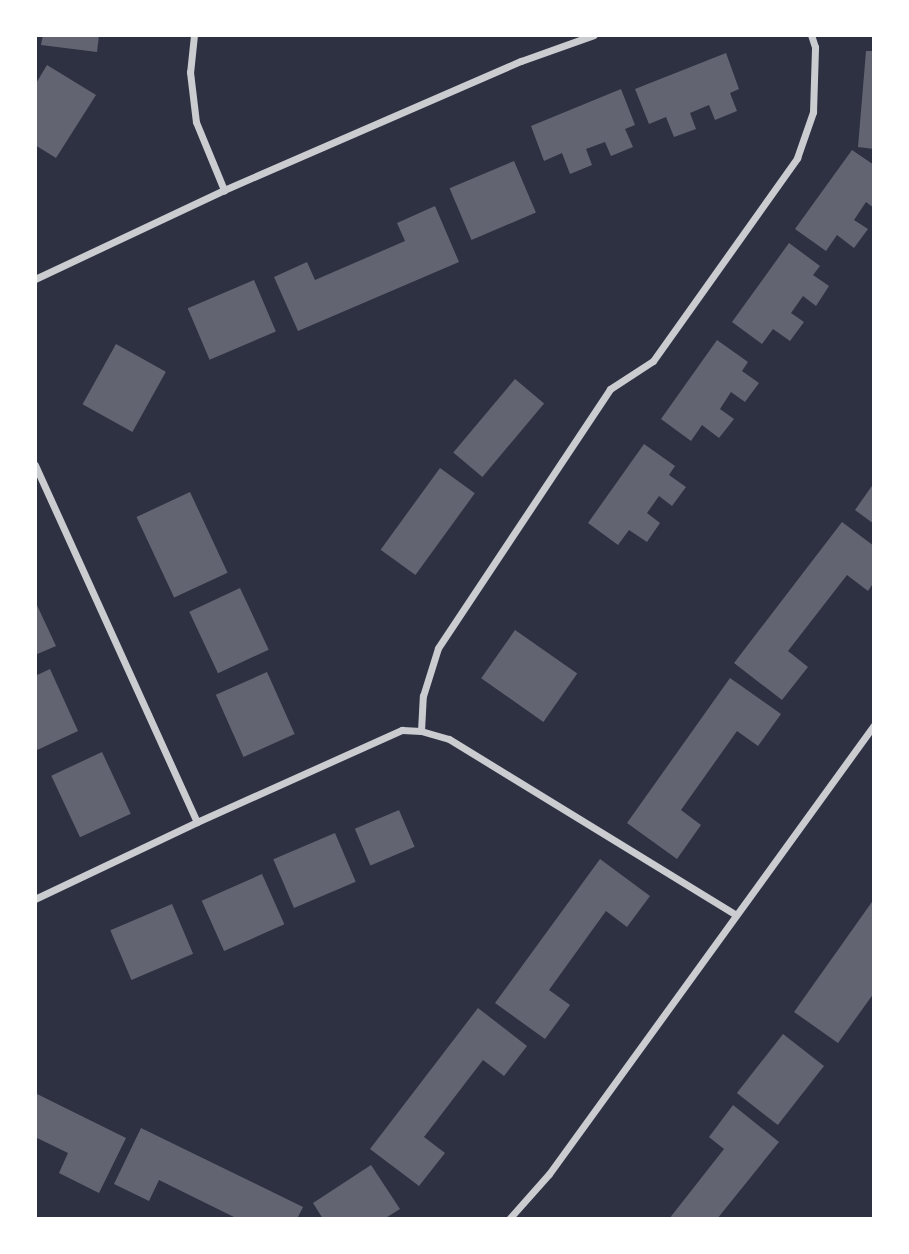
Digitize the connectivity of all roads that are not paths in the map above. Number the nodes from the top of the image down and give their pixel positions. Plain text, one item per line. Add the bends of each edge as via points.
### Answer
1 (194, 35) edge
2 (594, 35) edge
3 (811, 35) edge
4 (225, 190) junction
5 (35, 279) edge
6 (35, 465) edge
7 (874, 725) edge
8 (421, 731) junction
9 (197, 822) junction
10 (35, 899) edge
11 (735, 914) junction
12 (509, 1219) edge

1 - 4 street via 190,72 196,122
2 - 4 street via 521,61
3 - 8 street via 815,47 813,112 797,158 653,361 610,389 438,648 423,696
4 - 5 street
6 - 9 street
7 - 11 street
8 - 9 street via 402,730
8 - 11 street via 449,739
9 - 10 street
11 - 12 street via 549,1174

